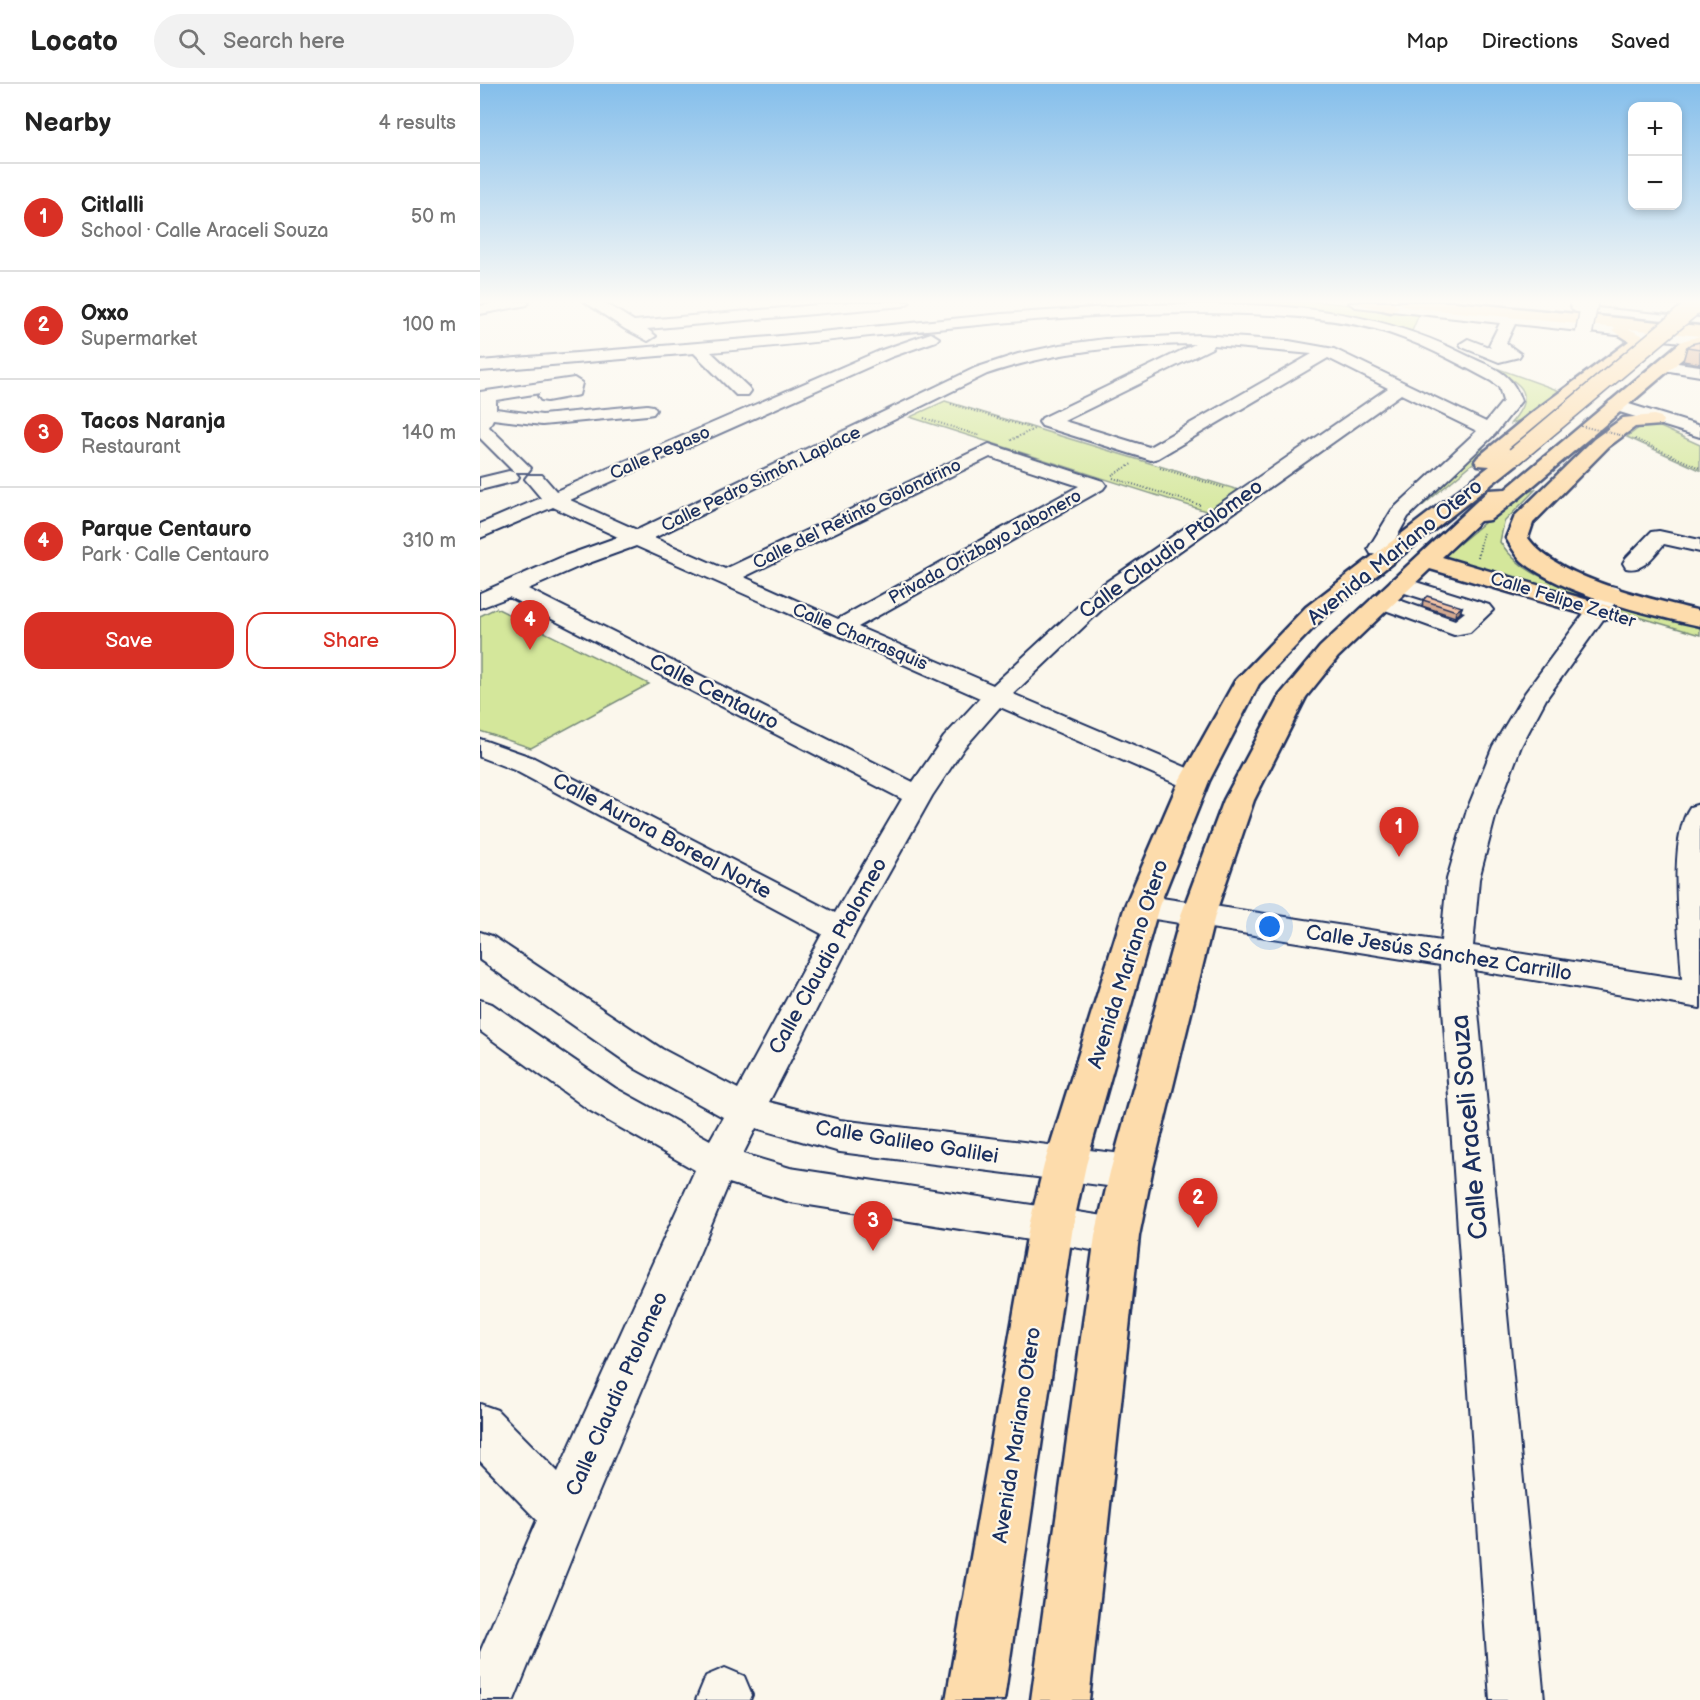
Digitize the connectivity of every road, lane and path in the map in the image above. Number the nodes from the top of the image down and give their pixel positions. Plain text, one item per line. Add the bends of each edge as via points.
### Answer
1 (728, 377) edge
2 (832, 377) edge
3 (969, 377) edge
4 (1141, 377) edge
5 (1284, 377) edge
6 (1378, 377) edge
7 (1498, 377) edge
8 (1592, 377) edge
9 (1614, 377) edge
10 (1622, 377) edge
11 (1653, 377) edge
12 (1399, 388) junction
13 (742, 391) dead end
14 (485, 396) edge
15 (547, 396) dead end
16 (647, 411) dead end
17 (1536, 419) junction
18 (1610, 421) junction
19 (1654, 421) junction
20 (1051, 423) junction
21 (1489, 430) junction
22 (1634, 431) dead end
23 (1700, 432) edge
24 (1700, 442) edge
25 (989, 450) junction
26 (1151, 454) junction
27 (1523, 458) junction
28 (1700, 468) edge
29 (522, 475) junction
30 (1563, 480) junction
31 (480, 484) edge
32 (1096, 485) junction
33 (1513, 493) junction
34 (553, 500) junction
35 (1484, 531) dead end
36 (480, 532) edge
37 (637, 538) junction
38 (1450, 538) junction
39 (1696, 539) edge
40 (1379, 549) junction
41 (1426, 560) junction
42 (1485, 563) dead end
43 (1634, 563) dead end
44 (1366, 572) junction
45 (724, 578) junction
46 (1507, 584) junction
47 (509, 588) junction
48 (1391, 592) junction
49 (480, 601) edge
50 (1603, 602) junction
51 (1700, 619) edge
52 (839, 628) junction
53 (1700, 641) edge
54 (996, 696) junction
55 (480, 747) edge
56 (1194, 781) junction
57 (918, 796) junction
58 (1700, 813) edge
59 (1142, 906) junction
60 (1198, 915) junction
61 (841, 930) junction
62 (480, 944) edge
63 (1456, 956) junction
64 (1700, 994) edge
65 (480, 1013) edge
66 (744, 1110) junction
67 (718, 1163) junction
68 (1065, 1165) junction
69 (1131, 1172) junction
70 (1051, 1226) junction
71 (1117, 1236) junction
72 (480, 1427) edge
73 (565, 1513) junction
74 (487, 1700) edge
75 (975, 1700) edge
76 (1060, 1700) edge
77 (1517, 1700) edge

1 - 13 street
2 - 34 street, Calle Pegaso
3 - 37 street, Calle Pedro Simón Laplace
4 - 20 street
5 - 26 street
6 - 12 street, Calle Pedro Simón Laplace
7 - 21 street via 1507,385 1512,401
8 - 17 main road
9 - 27 main road, Avenida Mariano Otero, bridge
10 - 27 main road, Avenida Mariano Otero
11 - 18 main road
12 - 21 street, Calle Pedro Simón Laplace
12 - 54 street, Calle Claudio Ptolomeo via 1107,592
14 - 15 street via 574,383 573,391
14 - 16 street via 542,420
14 - 29 street, Calle Charrasquis via 480,428
17 - 21 main road
17 - 40 main road
18 - 19 street
18 - 19 main road
18 - 23 street
18 - 30 main road, Calle Felipe Zetter
18 - 33 main road
19 - 24 street
20 - 25 path
20 - 26 street
21 - 40 street via 1399,514
22 - 28 path via 1634,438
25 - 32 street, Privada Orizbayo Jabonero
25 - 45 street, Calle del Retinto Golondrino
26 - 32 path
27 - 38 main road, Avenida Mariano Otero
27 - 44 main road, Avenida Mariano Otero
29 - 31 street
29 - 34 street, Calle Charrasquis
30 - 33 main road
30 - 50 main road, Calle Felipe Zetter via 1517,528 1516,539 1530,557
32 - 52 street, Privada Orizbayo Jabonero
33 - 38 main road
34 - 36 street, Calle Pegaso
34 - 37 street, Calle Charrasquis
35 - 42 path via 1478,559
37 - 45 street, Calle Charrasquis
37 - 47 street, Calle Pedro Simón Laplace
38 - 41 main road, Avenida Mariano Otero
39 - 43 street via 1659,537
40 - 44 main road
41 - 46 main road, Calle Felipe Zetter
41 - 48 main road, Avenida Mariano Otero
44 - 56 main road, Avenida Mariano Otero via 1315,612 1248,681
45 - 52 street, Calle Charrasquis
46 - 48 street via 1462,627 1454,628
46 - 50 main road, Calle Felipe Zetter
47 - 49 street, Calle Pedro Simón Laplace
47 - 57 street, Calle Centauro
48 - 60 main road, Avenida Mariano Otero via 1329,652 1294,695 1239,800
50 - 51 main road, Calle Felipe Zetter
50 - 53 main road, Calle Felipe Zetter
50 - 63 street, Calle Araceli Souza via 1534,698 1507,746 1482,810 1463,879
52 - 54 street, Calle Charrasquis
54 - 56 street, Calle Charrasquis
54 - 57 street, Calle Claudio Ptolomeo via 954,743
55 - 61 street, Calle Aurora Boreal Norte via 524,764
56 - 59 main road, Avenida Mariano Otero
57 - 61 street, Calle Claudio Ptolomeo
58 - 64 street via 1694,836
59 - 60 street, Calle Jesús Sánchez Carrillo
59 - 68 main road, Avenida Mariano Otero
60 - 63 street, Calle Jesús Sánchez Carrillo
60 - 69 main road, Avenida Mariano Otero
61 - 66 street, Calle Claudio Ptolomeo
62 - 66 street, Calle Galileo Galilei via 649,1059
63 - 64 street, Calle Jesús Sánchez Carrillo
63 - 77 street, Calle Araceli Souza
65 - 67 street via 602,1099
66 - 67 street, Calle Claudio Ptolomeo
66 - 68 street, Calle Galileo Galilei via 840,1136
67 - 70 street via 790,1185
67 - 73 street, Calle Claudio Ptolomeo
68 - 69 street, Calle Galileo Galilei
68 - 70 main road, Avenida Mariano Otero
69 - 71 main road, Avenida Mariano Otero
70 - 71 street
70 - 75 main road, Avenida Mariano Otero
71 - 76 main road, Avenida Mariano Otero
72 - 73 street
73 - 74 street, Calle Claudio Ptolomeo

